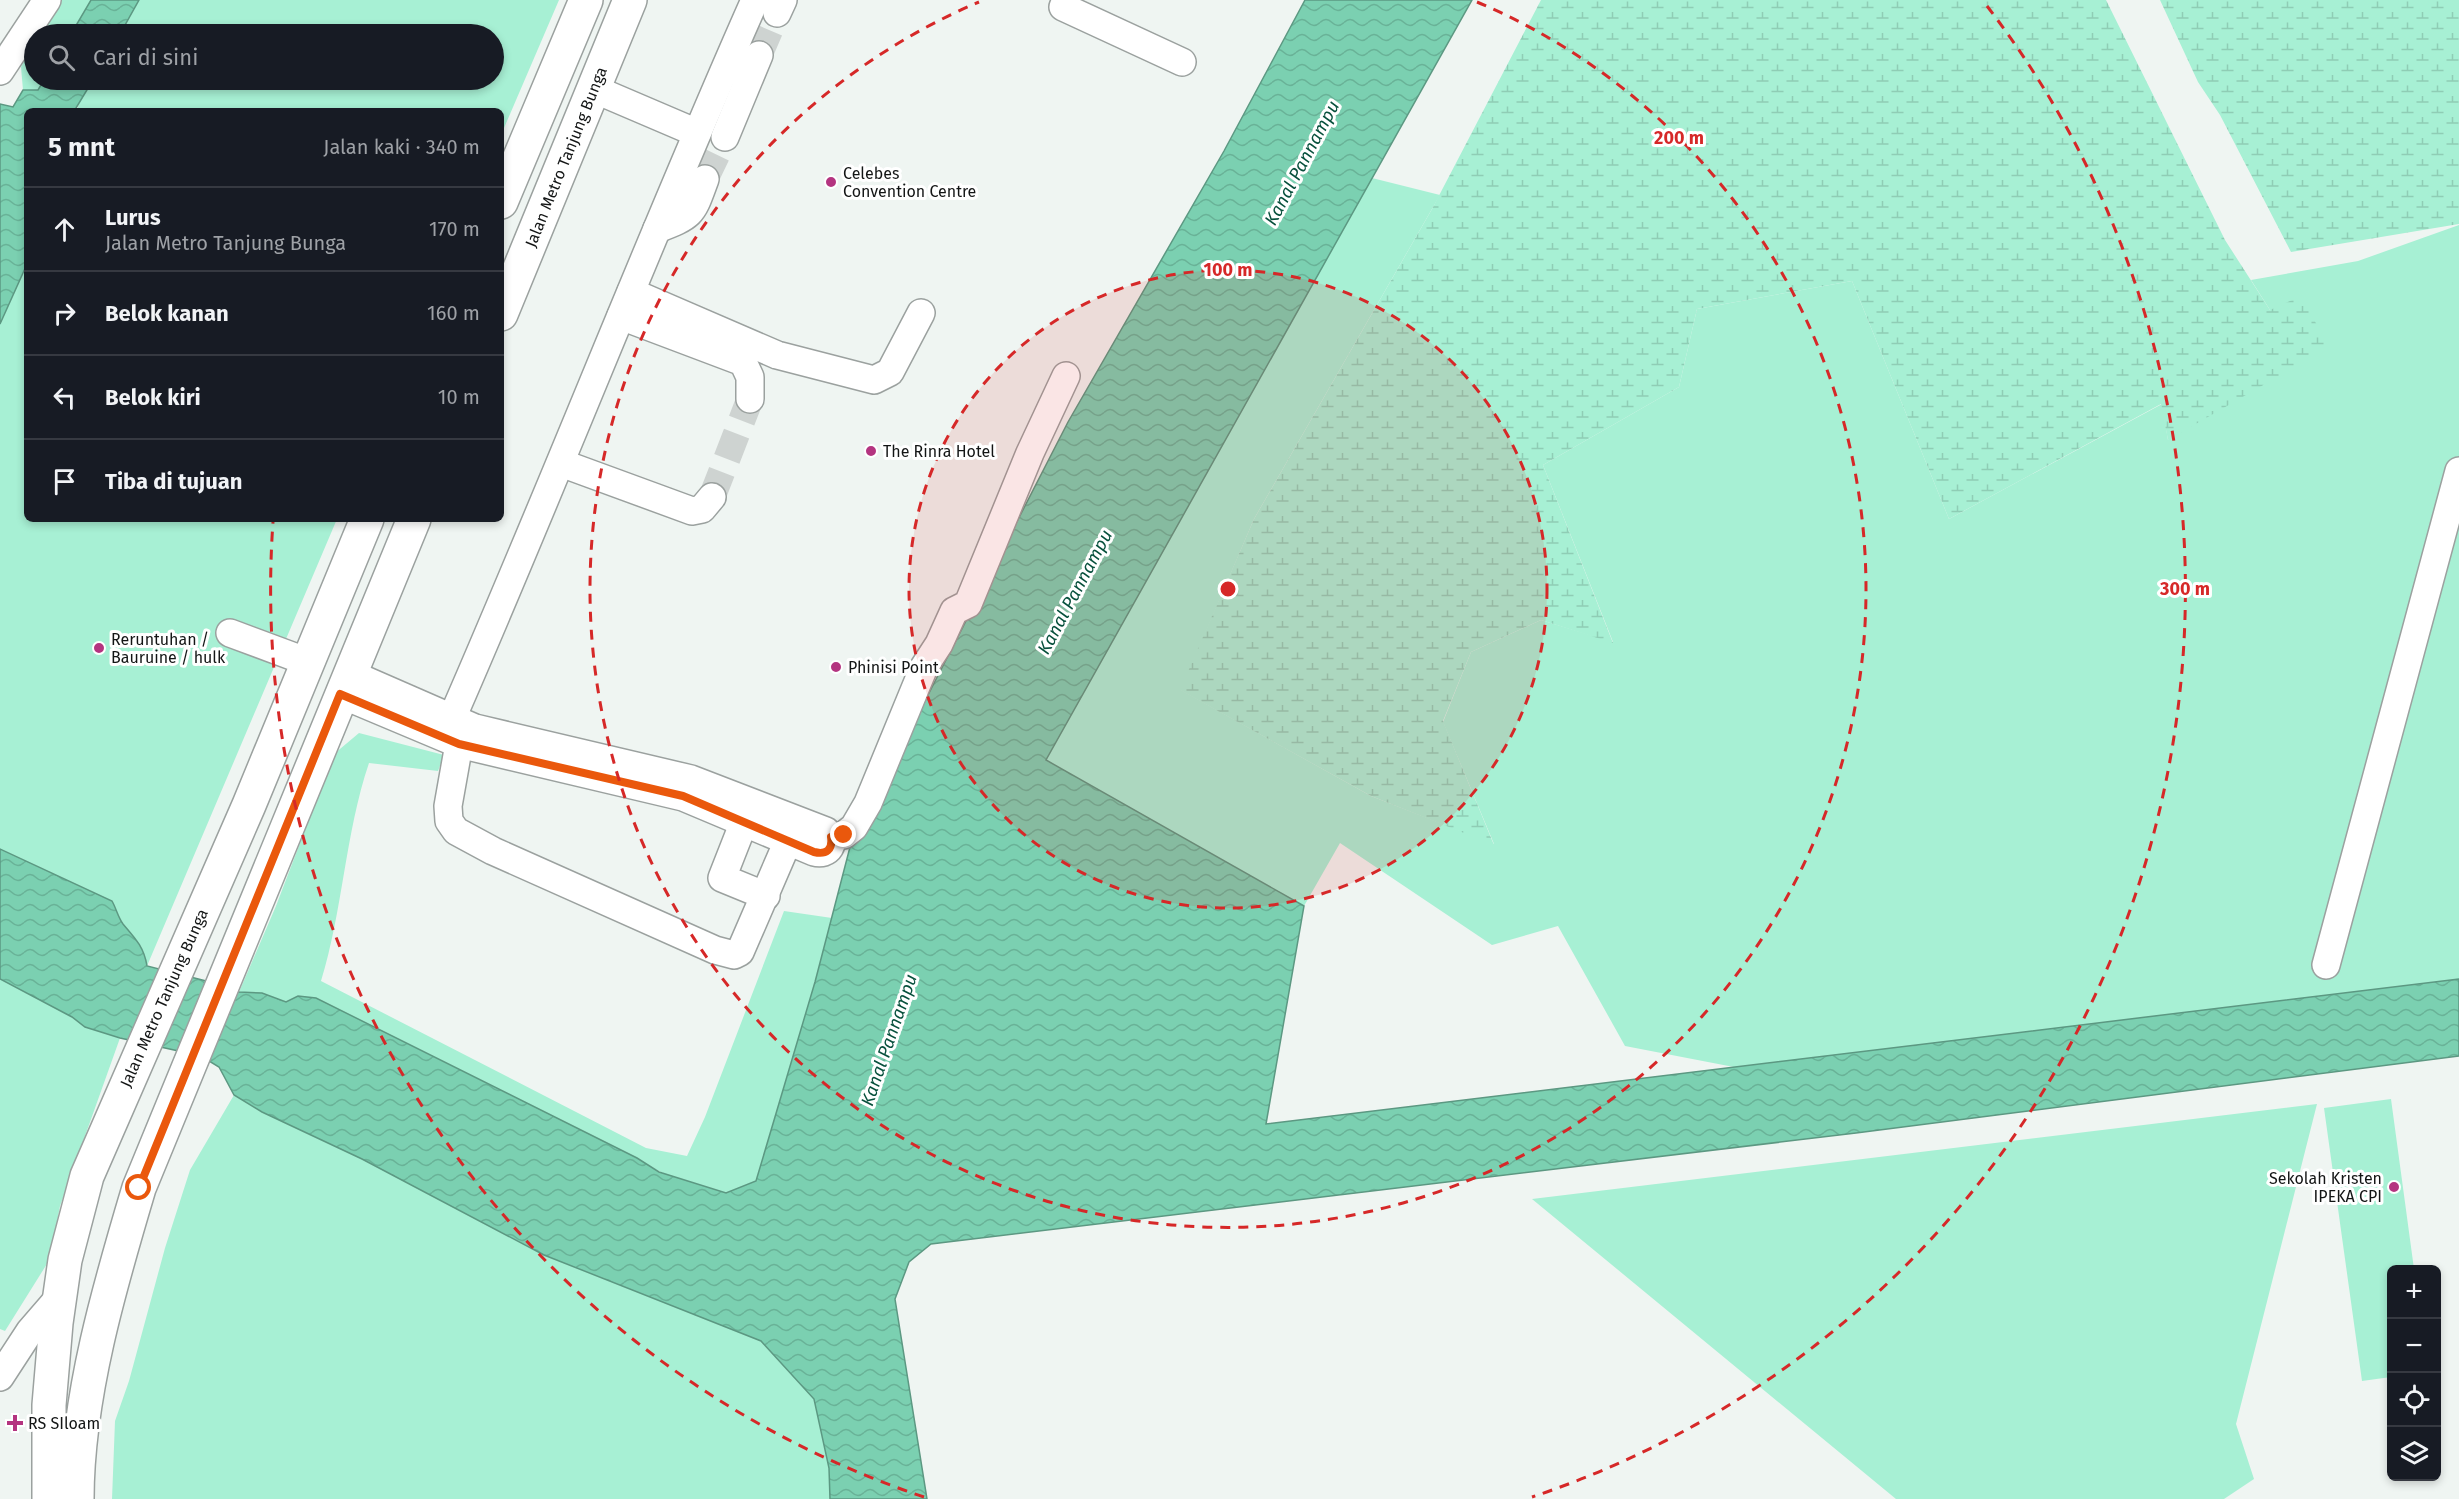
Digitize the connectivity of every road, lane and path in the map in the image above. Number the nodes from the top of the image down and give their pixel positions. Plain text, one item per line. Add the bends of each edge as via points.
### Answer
1 (586, 0) edge
2 (630, 0) edge
3 (1066, 0) edge
4 (38, 4) edge
5 (772, 4) edge
6 (1103, 11) edge
7 (27, 24) edge
8 (24, 29) edge
9 (759, 55) tunnel mouth
10 (1182, 62) dead end
11 (558, 67) junction
12 (0, 71) edge
13 (597, 81) junction
14 (700, 125) junction
15 (725, 137) tunnel mouth
16 (705, 178) tunnel mouth
17 (504, 195) edge
18 (657, 229) junction
19 (626, 304) junction
20 (504, 307) edge
21 (921, 313) dead end
22 (1066, 376) dead end
23 (750, 399) tunnel mouth
24 (561, 463) junction
25 (2459, 471) edge
26 (712, 496) tunnel mouth
27 (366, 522) edge
28 (413, 522) edge
29 (230, 633) dead end
30 (308, 662) junction
31 (345, 684) junction
32 (452, 734) junction
33 (622, 772) junction
34 (744, 822) junction
35 (831, 837) junction
36 (788, 841) junction
37 (766, 896) junction
38 (2326, 965) dead end
39 (62, 1294) junction
40 (0, 1377) edge
41 (49, 1499) edge
42 (76, 1499) edge

1 - 11 main road
2 - 13 main road, Jalan Metro Tanjung Bunga
3 - 6 street via 1063,7
4 - 7 street
5 - 14 street
6 - 10 street
8 - 12 street
9 - 15 street
11 - 13 main road
11 - 17 main road
13 - 14 street
13 - 20 main road, Jalan Metro Tanjung Bunga
14 - 18 street
16 - 18 street via 693,211
18 - 19 street
19 - 21 street via 777,355 874,380 890,372
19 - 23 street via 743,362 750,376
19 - 24 street
22 - 35 street via 968,604 954,611 924,667 868,803 854,827 844,835
24 - 26 street via 692,511 702,510
24 - 32 street
25 - 38 street
27 - 30 main road, Jalan Metro Tanjung Bunga
28 - 31 main road
29 - 30 street
30 - 39 main road, Jalan Metro Tanjung Bunga via 87,1176 65,1260
31 - 32 street
31 - 42 main road via 139,1188 111,1282 90,1384
32 - 33 street via 475,728
32 - 37 street via 449,821 456,831 493,851 734,955 740,952
33 - 34 street
33 - 35 street via 691,778 826,831
34 - 36 street
34 - 37 street via 722,878
35 - 36 street via 829,850 822,854
36 - 37 street
39 - 40 street via 30,1331
39 - 41 main road, Jalan Metro Tanjung Bunga via 51,1370

